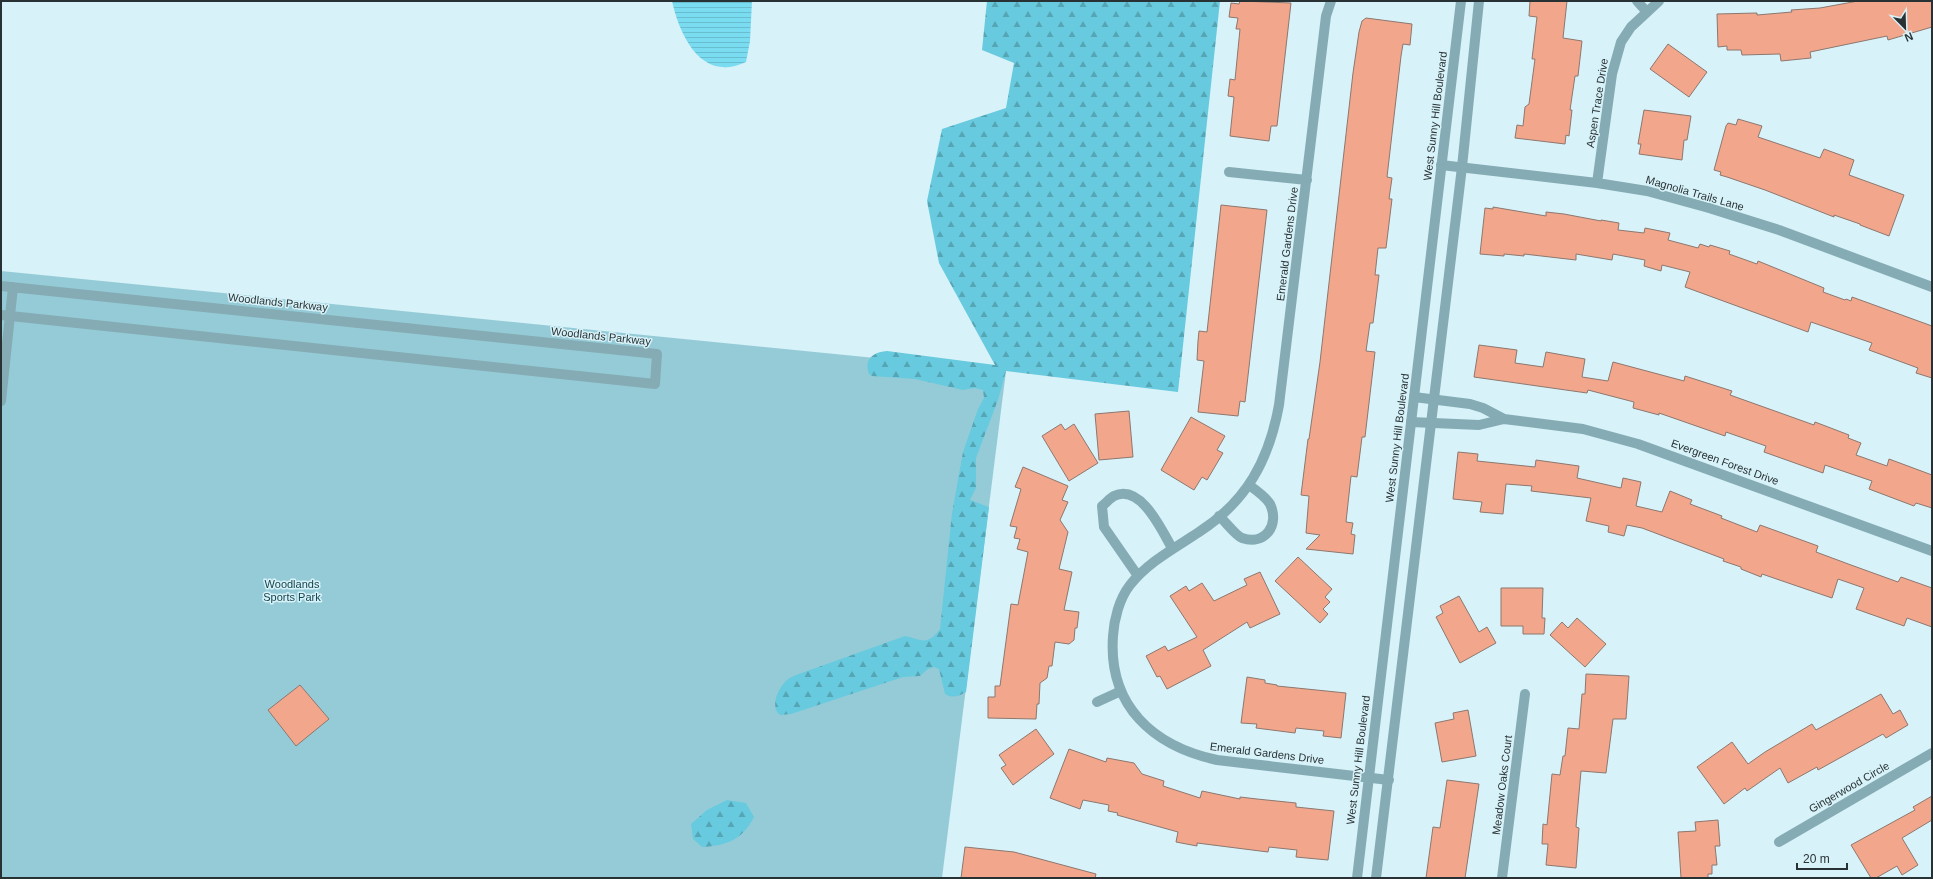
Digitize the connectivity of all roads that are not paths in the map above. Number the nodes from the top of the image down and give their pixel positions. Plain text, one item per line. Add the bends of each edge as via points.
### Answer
1 (1331, 1) edge
2 (1461, 1) edge
3 (1479, 1) edge
4 (1637, 1) edge
5 (1659, 1) edge
6 (1646, 11) junction
7 (1441, 165) junction
8 (1462, 167) junction
9 (1229, 172) dead end
10 (1307, 180) junction
11 (1597, 183) junction
12 (1, 286) edge
13 (13, 287) junction
14 (1932, 287) edge
15 (5, 316) edge
16 (1414, 397) junction
17 (1434, 400) junction
18 (1, 401) edge
19 (1504, 419) junction
20 (1411, 422) junction
21 (1431, 422) junction
22 (1249, 485) junction
23 (1219, 516) junction
24 (1172, 548) junction
25 (1932, 551) edge
26 (1138, 576) junction
27 (1121, 691) junction
28 (1525, 694) dead end
29 (1097, 702) dead end
30 (1932, 753) edge
31 (1368, 777) junction
32 (1389, 780) junction
33 (1779, 842) dead end
34 (1357, 878) edge
35 (1376, 878) edge
36 (1502, 878) edge

1 - 10 street, Emerald Gardens Drive via 1326,16
2 - 7 street, West Sunny Hill Boulevard
3 - 8 street
4 - 6 street
5 - 6 street, Aspen Trace Drive
6 - 11 street, Aspen Trace Drive via 1621,42 1616,58
7 - 8 street, Magnolia Trails Lane
7 - 16 street, West Sunny Hill Boulevard
8 - 11 street, Magnolia Trails Lane
8 - 17 street
9 - 10 street
10 - 22 street, Emerald Gardens Drive via 1276,422 1262,461
11 - 14 street, Magnolia Trails Lane via 1647,191 1709,208 1784,232
12 - 13 street, Woodlands Parkway
13 - 15 street
13 - 15 street, Woodlands Parkway via 657,354 655,384
15 - 18 street
16 - 17 street, Evergreen Forest Drive
16 - 20 street, West Sunny Hill Boulevard
17 - 19 street, Evergreen Forest Drive via 1483,408
17 - 21 street
19 - 21 street, Evergreen Forest Drive via 1479,425
19 - 25 street, Evergreen Forest Drive via 1584,429 1638,444
20 - 21 street, Evergreen Forest Drive
20 - 31 street, West Sunny Hill Boulevard
21 - 32 street
22 - 23 street, Emerald Gardens Drive
22 - 23 street via 1269,502 1274,516 1272,526 1265,536 1252,540 1240,537
23 - 24 street, Emerald Gardens Drive
24 - 26 street, Emerald Gardens Drive
24 - 26 street via 1150,511 1141,502 1127,494 1114,496 1102,506 1104,527
26 - 27 street, Emerald Gardens Drive via 1129,586 1114,623 1113,665
27 - 29 street
27 - 31 street, Emerald Gardens Drive via 1133,712 1156,735 1194,755 1217,760
28 - 36 street, Meadow Oaks Court
30 - 33 street, Gingerwood Circle
31 - 32 street, Emerald Gardens Drive
31 - 34 street, West Sunny Hill Boulevard
32 - 35 street

